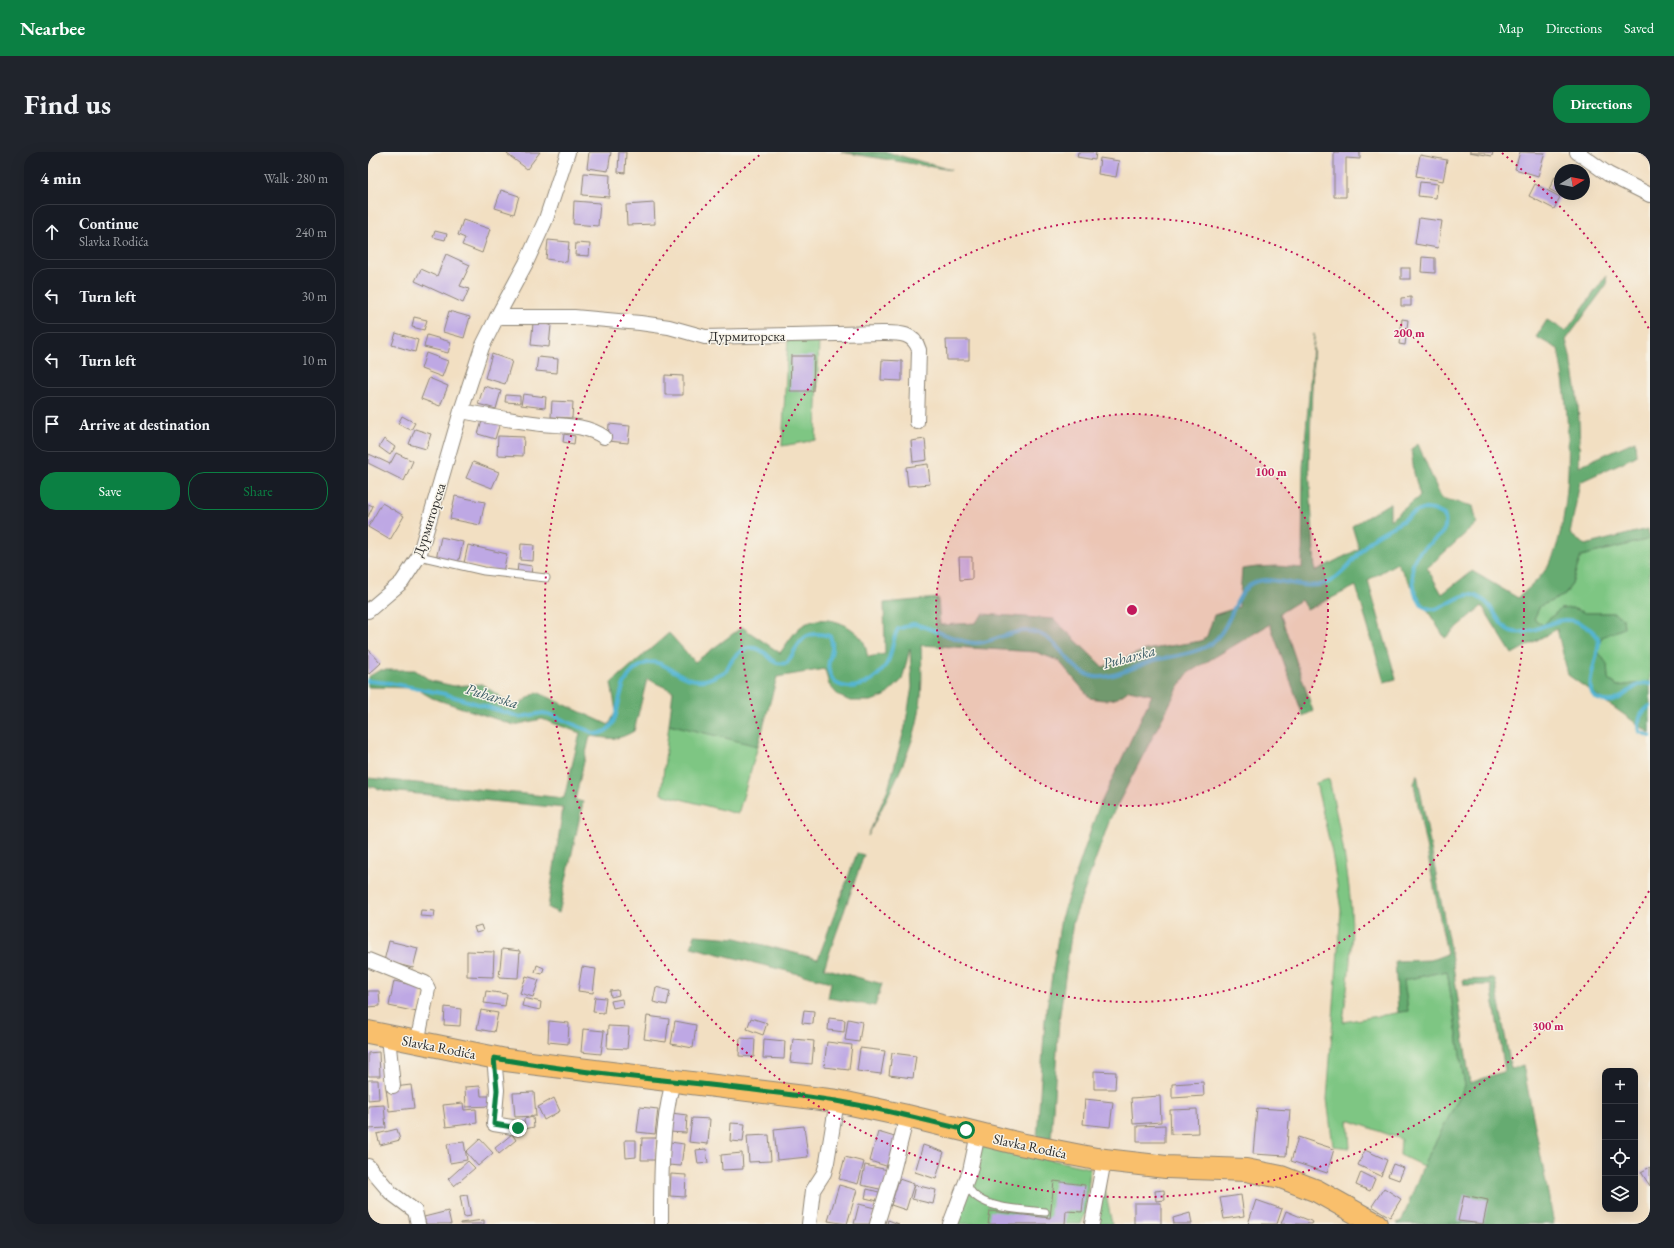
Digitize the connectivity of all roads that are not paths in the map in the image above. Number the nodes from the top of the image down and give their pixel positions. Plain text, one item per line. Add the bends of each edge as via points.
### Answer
1 (568, 152) edge
2 (1577, 152) edge
3 (1650, 195) edge
4 (496, 317) junction
5 (461, 411) junction
6 (917, 422) dead end
7 (604, 437) dead end
8 (419, 556) junction
9 (546, 578) dead end
10 (368, 611) edge
11 (368, 960) edge
12 (378, 1034) edge
13 (418, 1043) junction
14 (494, 1058) junction
15 (673, 1081) junction
16 (393, 1086) dead end
17 (837, 1102) junction
18 (907, 1116) junction
19 (518, 1128) dead end
20 (978, 1134) junction
21 (1104, 1160) junction
22 (368, 1166) edge
23 (967, 1180) junction
24 (1045, 1212) dead end
25 (418, 1224) edge
26 (660, 1224) edge
27 (809, 1224) edge
28 (877, 1224) edge
29 (950, 1224) edge
30 (1092, 1224) edge
31 (1376, 1224) edge

1 - 4 street, Дурмиторска via 546,218 526,263
2 - 3 street via 1608,174
4 - 5 street, Дурмиторска via 482,348
4 - 6 street, Дурмиторска via 574,317 640,323 669,327 705,337 882,333 907,335 917,342 920,350
5 - 7 street via 542,424 570,425 596,432
5 - 8 street, Дурмиторска
8 - 9 lane via 484,571
8 - 10 street, Дурмиторска via 402,582
11 - 13 street via 425,983 428,989
12 - 13 main road, Slavka Rodića
12 - 16 street
13 - 14 main road, Slavka Rodića
14 - 15 main road, Slavka Rodića
14 - 19 street via 497,1090 494,1124
15 - 17 main road, Slavka Rodića
15 - 26 street via 668,1099 662,1158
17 - 18 main road, Slavka Rodića
17 - 27 street via 828,1162 813,1190
18 - 20 main road, Slavka Rodića
18 - 28 street
20 - 21 main road, Slavka Rodića
20 - 23 street
21 - 30 street
21 - 31 main road, Slavka Rodića via 1166,1167 1246,1170 1281,1177 1317,1191
22 - 25 street via 391,1193 415,1211
23 - 24 lane via 971,1192 990,1205
23 - 29 street

